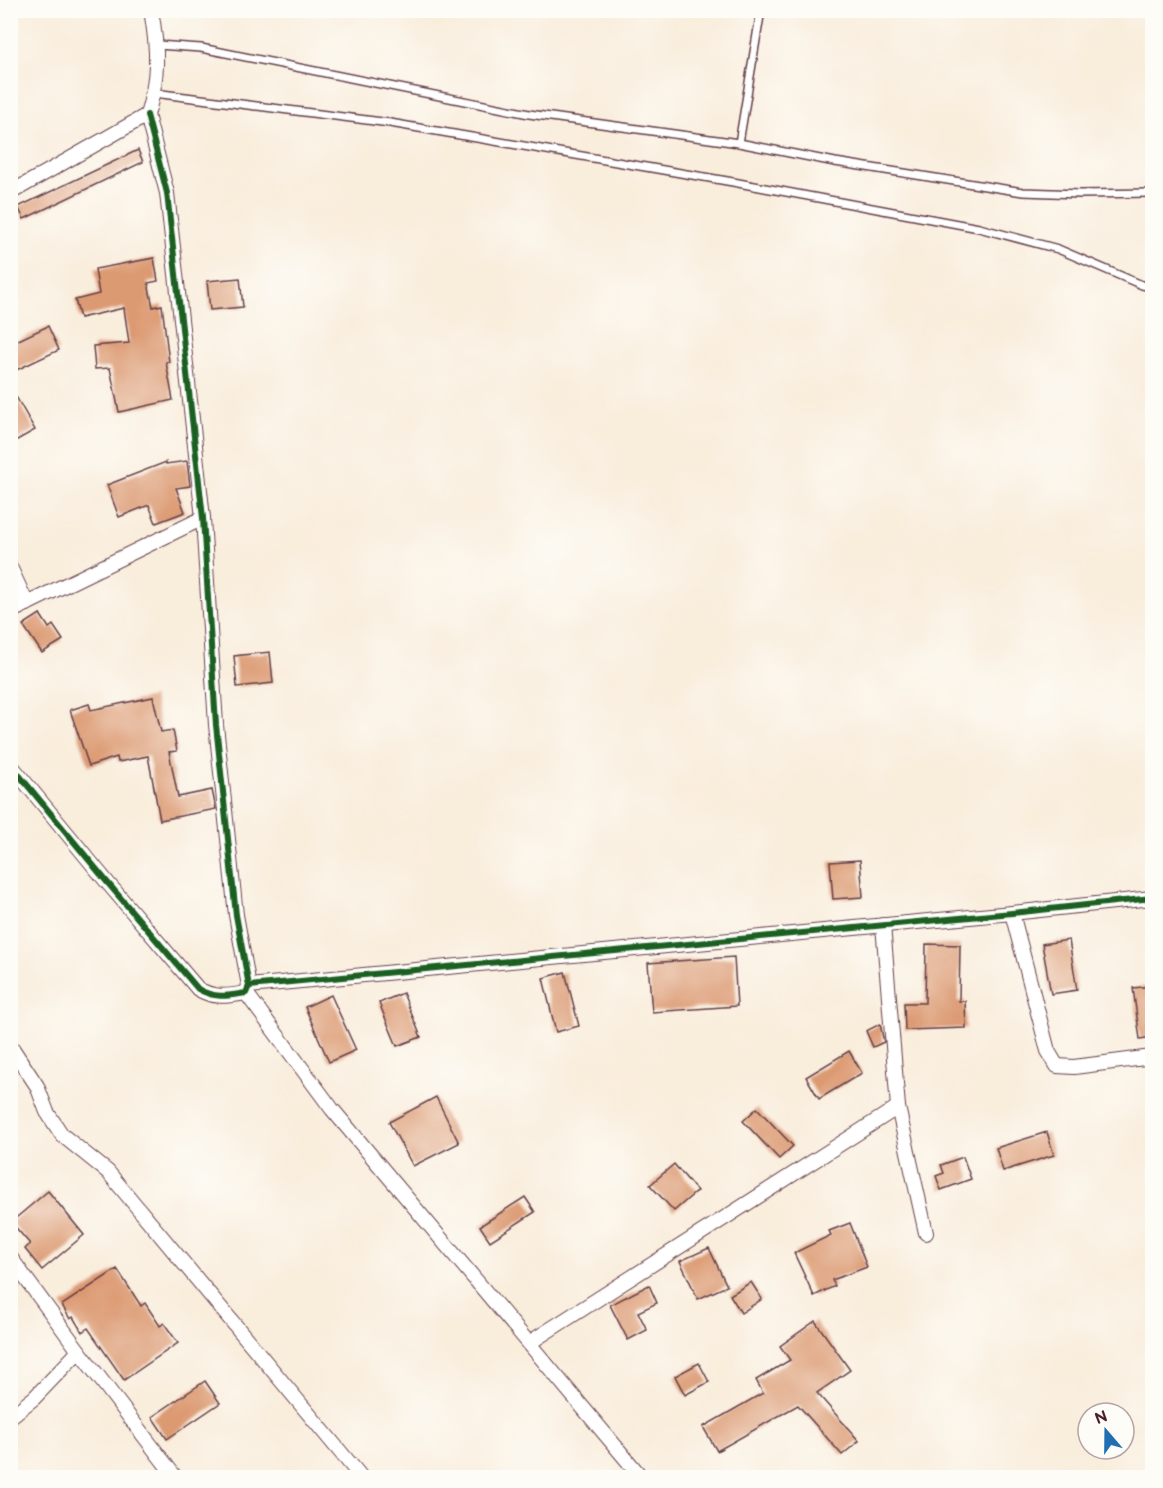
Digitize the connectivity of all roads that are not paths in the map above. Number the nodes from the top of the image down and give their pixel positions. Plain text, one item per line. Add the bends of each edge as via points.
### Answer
1 (151, 10) edge
2 (761, 10) edge
3 (157, 45) junction
4 (154, 93) junction
5 (147, 116) junction
6 (739, 143) junction
7 (10, 193) edge
8 (1152, 193) edge
9 (1152, 287) edge
10 (203, 518) junction
11 (10, 567) edge
12 (27, 604) junction
13 (10, 612) edge
14 (10, 764) edge
15 (1152, 898) edge
16 (1012, 913) junction
17 (883, 925) junction
18 (248, 990) junction
19 (10, 1045) edge
20 (1152, 1057) edge
21 (898, 1107) junction
22 (926, 1233) dead end
23 (10, 1257) edge
24 (529, 1343) junction
25 (79, 1351) junction
26 (10, 1417) edge
27 (176, 1478) edge
28 (362, 1478) edge
29 (642, 1478) edge

1 - 3 street
2 - 6 lane
3 - 4 street
3 - 6 lane via 201,48 529,114
4 - 5 street
4 - 9 lane via 390,123 979,228 1058,249
5 - 7 street
5 - 10 street via 167,193
6 - 8 lane via 1023,192
10 - 12 street
10 - 18 street via 216,725
11 - 12 street
12 - 13 street
14 - 18 street via 198,989 229,998
15 - 16 street
16 - 17 street
16 - 20 street via 1048,1051 1058,1066
17 - 18 street
17 - 21 street
18 - 24 street via 333,1109
19 - 28 street via 62,1135 108,1172
21 - 22 street
21 - 24 street
23 - 25 street
24 - 29 street
25 - 26 street
25 - 27 street

